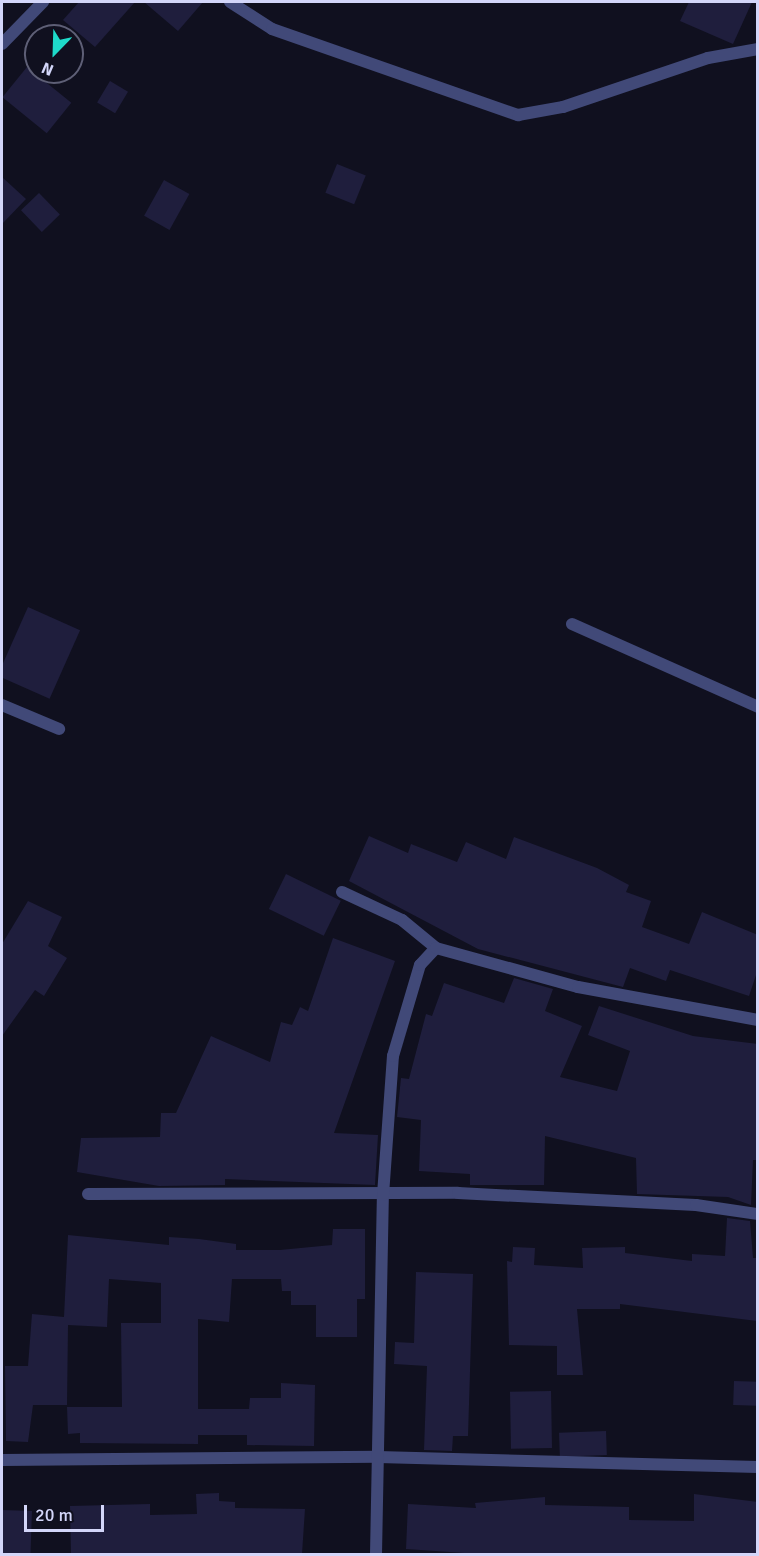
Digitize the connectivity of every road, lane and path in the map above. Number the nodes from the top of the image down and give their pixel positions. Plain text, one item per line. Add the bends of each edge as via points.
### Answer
1 (43, 2) edge
2 (231, 2) edge
3 (2, 44) edge
4 (758, 49) edge
5 (572, 624) dead end
6 (2, 705) edge
7 (758, 707) edge
8 (58, 729) dead end
9 (342, 892) dead end
10 (436, 948) junction
11 (758, 1020) edge
12 (88, 1194) dead end
13 (383, 1195) junction
14 (758, 1214) edge
15 (378, 1457) junction
16 (2, 1460) edge
17 (758, 1467) edge
18 (376, 1554) edge

1 - 3 street
2 - 4 street via 272,29 518,115 563,107 708,58
5 - 7 street
6 - 8 street
9 - 10 street via 402,921
10 - 11 street via 578,987
10 - 13 street via 420,965 393,1056
12 - 13 street
13 - 14 street via 458,1193 696,1205
13 - 15 street
15 - 16 street
15 - 17 street
15 - 18 street

